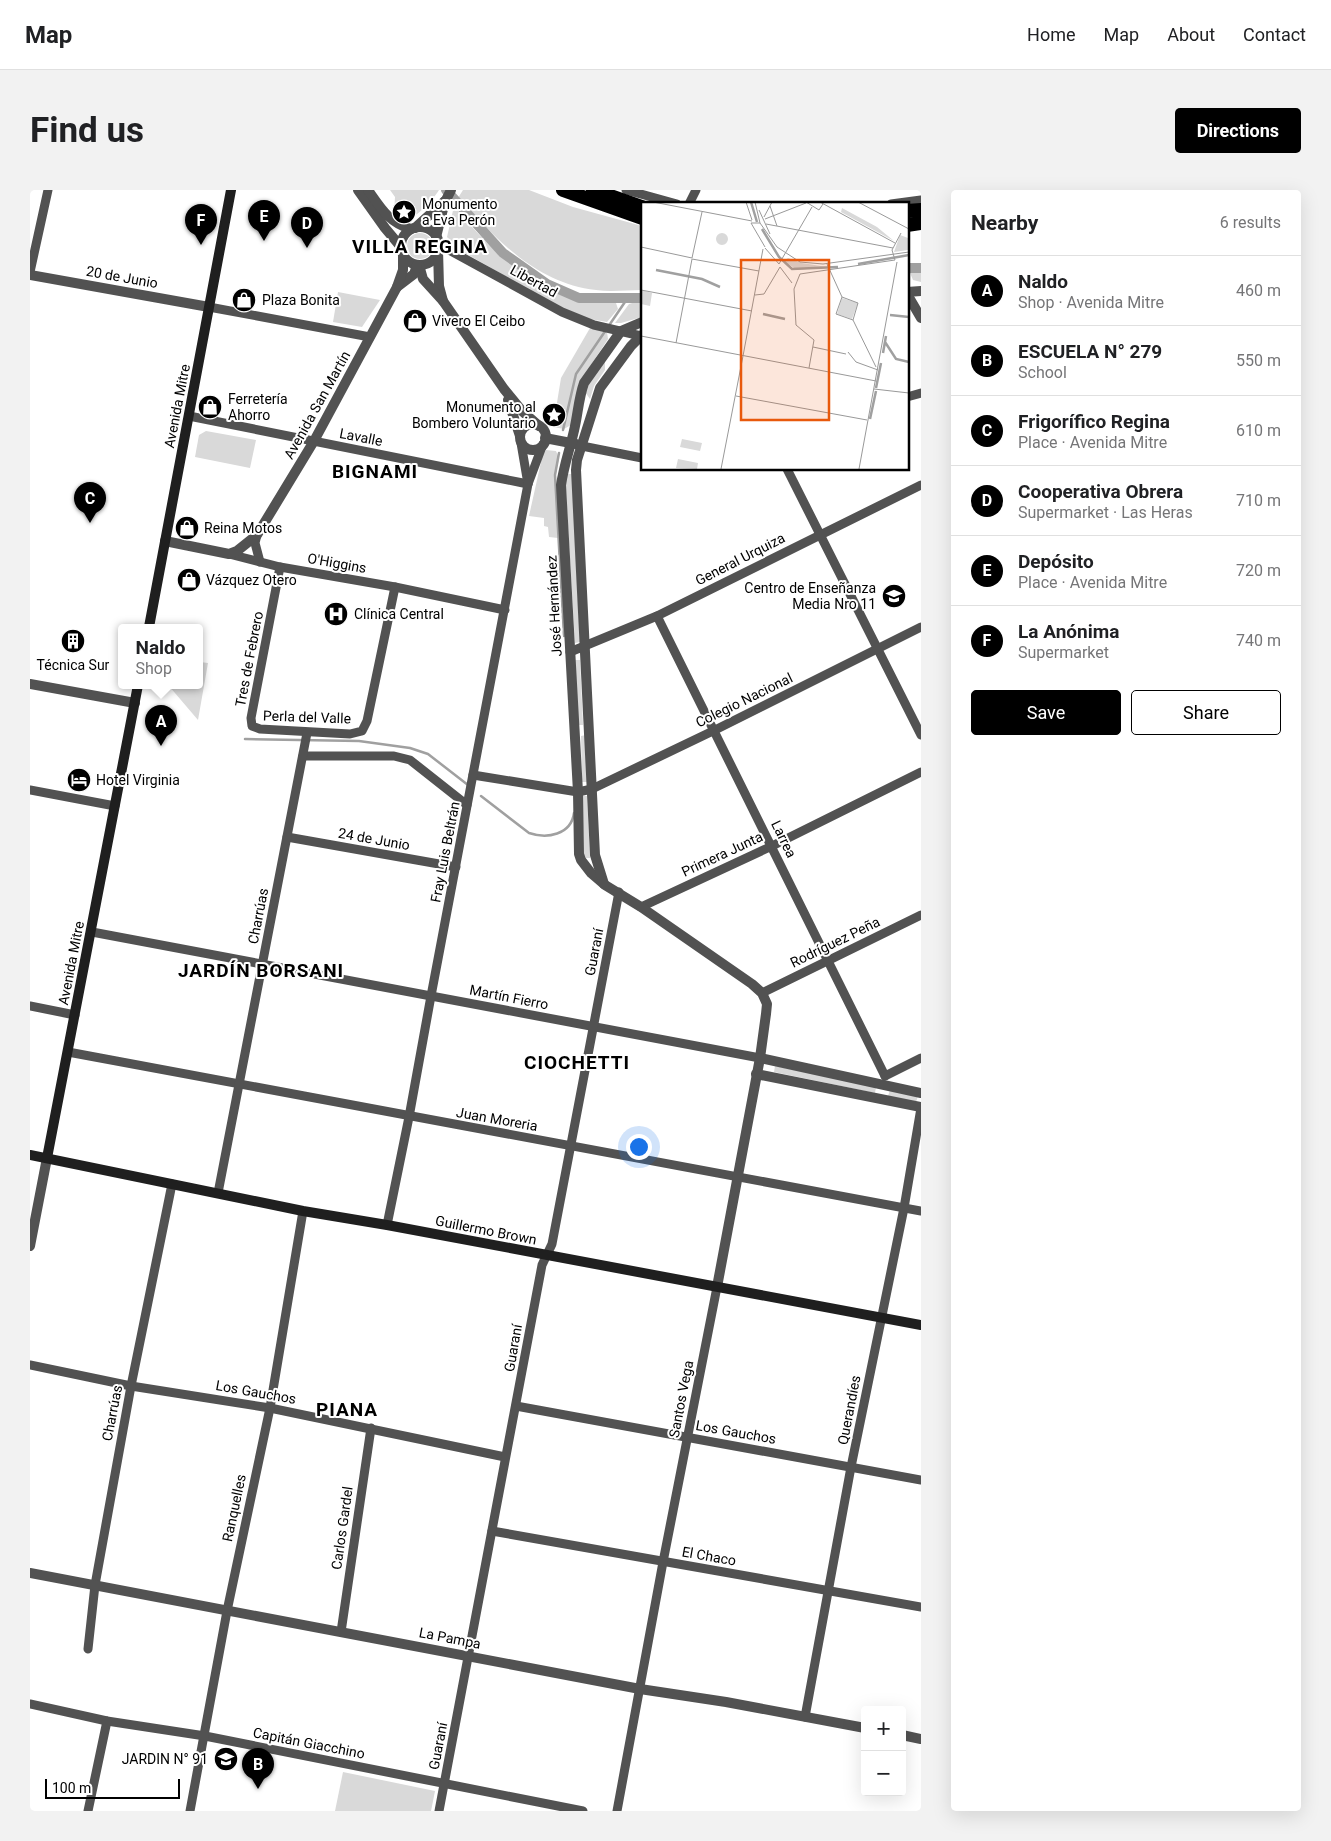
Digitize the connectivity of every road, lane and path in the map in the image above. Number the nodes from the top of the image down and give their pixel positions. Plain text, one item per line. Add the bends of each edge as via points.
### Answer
1 (48, 190) edge
2 (231, 190) edge
3 (358, 190) edge
4 (368, 190) edge
5 (451, 190) edge
6 (563, 190) edge
7 (593, 190) edge
8 (626, 190) edge
9 (696, 190) edge
10 (446, 200) junction
11 (921, 200) edge
12 (670, 202) edge
13 (690, 202) edge
14 (906, 202) edge
15 (641, 207) edge
16 (911, 214) edge
17 (641, 218) edge
18 (921, 223) edge
19 (413, 229) junction
20 (438, 243) junction
21 (402, 251) junction
22 (418, 265) junction
23 (30, 273) edge
24 (397, 288) junction
25 (921, 291) edge
26 (911, 298) edge
27 (443, 301) junction
28 (210, 307) junction
29 (921, 318) edge
30 (641, 322) edge
31 (618, 330) junction
32 (641, 335) edge
33 (641, 336) edge
34 (370, 337) junction
35 (504, 389) junction
36 (921, 393) edge
37 (908, 397) edge
38 (189, 416) junction
39 (539, 426) junction
40 (521, 439) junction
41 (314, 441) junction
42 (544, 441) junction
43 (570, 443) junction
44 (582, 446) junction
45 (641, 458) edge
46 (788, 470) edge
47 (528, 484) junction
48 (921, 485) edge
49 (820, 534) junction
50 (257, 535) junction
51 (165, 541) junction
52 (229, 554) junction
53 (260, 562) junction
54 (280, 567) junction
55 (394, 587) junction
56 (505, 610) junction
57 (657, 616) junction
58 (150, 624) edge
59 (921, 627) edge
60 (584, 646) junction
61 (878, 648) junction
62 (570, 652) junction
63 (30, 684) edge
64 (137, 689) edge
65 (134, 703) junction
66 (252, 726) joint
67 (590, 730) junction
68 (715, 730) junction
69 (574, 731) junction
70 (307, 733) junction
71 (921, 735) edge
72 (304, 752) junction
73 (921, 772) edge
74 (473, 775) junction
75 (592, 789) junction
76 (30, 790) edge
77 (578, 792) junction
78 (467, 805) junction
79 (115, 806) junction
80 (287, 837) junction
81 (772, 846) junction
82 (456, 867) junction
83 (604, 885) junction
84 (619, 892) junction
85 (641, 907) junction
86 (921, 915) edge
87 (92, 932) junction
88 (828, 961) junction
89 (263, 965) junction
90 (762, 993) junction
91 (431, 996) junction
92 (30, 1006) edge
93 (75, 1014) junction
94 (594, 1027) junction
95 (68, 1052) junction
96 (760, 1058) junction
97 (921, 1058) edge
98 (756, 1074) junction
99 (885, 1080) junction
100 (239, 1084) junction
101 (921, 1093) edge
102 (881, 1099) junction
103 (921, 1108) edge
104 (409, 1117) junction
105 (571, 1146) junction
106 (30, 1155) edge
107 (47, 1158) junction
108 (737, 1177) junction
109 (172, 1184) junction
110 (218, 1193) junction
111 (904, 1208) junction
112 (303, 1211) junction
113 (921, 1211) edge
114 (387, 1225) junction
115 (30, 1246) edge
116 (546, 1256) junction
117 (717, 1287) junction
118 (882, 1317) junction
119 (921, 1325) edge
120 (30, 1365) edge
121 (131, 1386) junction
122 (516, 1406) junction
123 (270, 1408) junction
124 (371, 1428) junction
125 (688, 1437) junction
126 (506, 1456) junction
127 (852, 1467) junction
128 (921, 1480) edge
129 (492, 1531) junction
130 (663, 1562) junction
131 (30, 1573) edge
132 (94, 1585) junction
133 (828, 1591) junction
134 (921, 1607) edge
135 (227, 1611) junction
136 (341, 1632) junction
137 (88, 1649) dead end
138 (468, 1656) junction
139 (640, 1689) junction
140 (30, 1704) edge
141 (805, 1717) junction
142 (107, 1721) junction
143 (861, 1727) edge
144 (205, 1736) junction
145 (906, 1736) edge
146 (921, 1739) edge
147 (444, 1784) junction
148 (528, 1801) junction
149 (88, 1811) edge
150 (190, 1811) edge
151 (438, 1811) edge
152 (526, 1811) edge
153 (583, 1811) edge
154 (617, 1811) edge

1 - 23 street
2 - 28 main road, Avenida Mitre
3 - 21 street
4 - 19 street via 389,219
5 - 10 street
6 - 17 highway
7 - 15 highway
8 - 12 street
9 - 13 street
10 - 19 street
10 - 20 street
11 - 14 street
11 - 16 street
16 - 18 highway
19 - 20 street via 427,229
19 - 21 street via 403,236
20 - 22 street via 435,257 426,264
20 - 27 street, Fray Luis Beltrán
20 - 31 street, Libertad via 553,308 582,321
21 - 22 street via 410,263
21 - 24 street, Avenida San Martín via 403,270
22 - 24 street, Avenida San Martín via 414,274
22 - 27 street, Fray Luis Beltrán via 423,279
23 - 28 street, 20 de Junio
24 - 34 street, Avenida San Martín
25 - 26 street
26 - 29 street
27 - 35 street, Fray Luis Beltrán
28 - 34 street
28 - 38 main road, Avenida Mitre
30 - 31 street
31 - 32 street, Libertad
31 - 43 street, José Hernández via 584,383
33 - 44 street, José Hernández via 600,388
34 - 41 street, Avenida San Martín
35 - 39 street, Fray Luis Beltrán
35 - 40 street, Fray Luis Beltrán
36 - 37 street
38 - 41 street, Lavalle
38 - 51 main road, Avenida Mitre
39 - 40 street via 527,426 522,430
39 - 42 street via 544,431
40 - 42 street via 526,448 532,450
40 - 47 street, Fray Luis Beltrán
41 - 47 street, Lavalle
41 - 50 street, Avenida San Martín
42 - 43 street
42 - 47 street, Fray Luis Beltrán
43 - 44 street
43 - 62 street, José Hernández via 562,485
44 - 45 street
44 - 60 street, José Hernández via 576,470
46 - 49 street
47 - 56 street, Fray Luis Beltrán
48 - 49 street, General Urquiza
49 - 57 street, General Urquiza
49 - 61 street
50 - 52 street, Avenida San Martín
50 - 53 street via 255,543
51 - 52 street, O'Higgins
51 - 58 main road, Avenida Mitre
52 - 53 street, O'Higgins
53 - 54 street, O'Higgins
54 - 55 street, O'Higgins
54 - 66 street, Tres de Febrero
55 - 56 street, O'Higgins
55 - 70 street, Perla del Valle via 367,721 362,731 350,734
56 - 74 street, Fray Luis Beltrán
57 - 60 street, General Urquiza
57 - 68 street, Larrea
59 - 61 street, Colegio Nacional
60 - 62 street, General Urquiza
60 - 67 street, José Hernández
61 - 68 street, Colegio Nacional
61 - 71 street
62 - 69 street, José Hernández
63 - 65 street
64 - 65 main road, Avenida Mitre
65 - 79 main road, Avenida Mitre
66 - 70 street, Perla del Valle
67 - 69 street
67 - 75 street, José Hernández
68 - 75 street, Colegio Nacional
68 - 81 street, Larrea
69 - 77 street, José Hernández
70 - 72 street, Charrúas
72 - 78 street via 394,756 410,760
72 - 80 street, Charrúas
73 - 81 street, Primera Junta
74 - 77 street
74 - 78 street, Fray Luis Beltrán
75 - 77 street, Colegio Nacional
75 - 83 street, José Hernández via 595,855
76 - 79 street
77 - 83 street, José Hernández via 579,854 591,873
78 - 82 street, Fray Luis Beltrán
79 - 87 main road, Avenida Mitre
80 - 82 street, 24 de Junio
80 - 89 street, Charrúas
81 - 85 street, Primera Junta
81 - 88 street, Larrea
82 - 91 street, Fray Luis Beltrán
83 - 84 street, José Hernández
84 - 85 street, José Hernández
84 - 94 street, Guaraní
85 - 90 street, José Hernández
86 - 88 street, Rodríguez Peña
87 - 89 street, Martín Fierro
87 - 93 main road, Avenida Mitre
88 - 90 street, Rodríguez Peña
88 - 99 street, Larrea
89 - 91 street, Martín Fierro
89 - 100 street, Charrúas
90 - 96 street, Santos Vega via 767,1004
91 - 94 street, Martín Fierro
91 - 104 street, Fray Luis Beltrán
92 - 93 street
93 - 95 main road, Avenida Mitre
94 - 96 street, Martín Fierro
94 - 105 street, Guaraní
95 - 100 street, Juan Moreria
95 - 107 main road, Avenida Mitre
96 - 98 street, Santos Vega
96 - 99 street, Martín Fierro
97 - 99 street
98 - 102 street
98 - 108 street, Santos Vega
99 - 101 street, Martín Fierro
99 - 102 street
100 - 104 street, Juan Moreria
100 - 110 street, Charrúas
102 - 103 street
103 - 111 street, Querandíes
104 - 105 street, Juan Moreria
104 - 114 street, Fray Luis Beltrán
105 - 108 street, Juan Moreria
105 - 116 street, Guaraní via 552,1244
106 - 107 main road, Guillermo Brown
107 - 109 main road, Guillermo Brown
107 - 115 street, Avenida Mitre
108 - 111 street, Juan Moreria
108 - 117 street, Santos Vega
109 - 110 main road, Guillermo Brown
109 - 121 street, Charrúas
110 - 112 main road, Guillermo Brown
111 - 113 street, Juan Moreria
111 - 118 street, Querandíes
112 - 114 main road, Guillermo Brown
112 - 123 street, Ranquelles
114 - 116 main road, Guillermo Brown
116 - 117 main road, Guillermo Brown
116 - 122 street, Guaraní
117 - 118 main road, Guillermo Brown
117 - 125 street, Santos Vega
118 - 119 main road, Guillermo Brown
118 - 127 street, Querandíes
120 - 121 street, Los Gauchos
121 - 123 street, Los Gauchos
121 - 132 street, Charrúas
122 - 125 street, Los Gauchos
122 - 126 street, Guaraní
123 - 124 street, Los Gauchos
123 - 135 street, Ranquelles
124 - 126 street, Los Gauchos
124 - 136 street, Carlos Gardel
125 - 127 street, Los Gauchos
125 - 130 street, Santos Vega
126 - 129 street, Guaraní
127 - 128 street, Los Gauchos
127 - 133 street, Querandíes
129 - 130 street, El Chaco
129 - 138 street, Guaraní
130 - 133 street, El Chaco
130 - 139 street, Santos Vega
131 - 132 street, La Pampa
132 - 135 street, La Pampa
132 - 137 street, Charrúas
133 - 134 street, El Chaco
133 - 141 street, Querandíes
135 - 136 street, La Pampa
135 - 144 street, Ranquelles
136 - 138 street, La Pampa
138 - 139 street, La Pampa
138 - 147 street, Guaraní
139 - 141 street, La Pampa
139 - 154 street, Santos Vega
140 - 142 street, Capitán Giacchino
141 - 143 street, La Pampa
142 - 144 street, Capitán Giacchino
142 - 149 street
144 - 147 street, Capitán Giacchino
144 - 150 street, Ranquelles
145 - 146 street
147 - 148 street, Capitán Giacchino
147 - 151 street, Guaraní
148 - 152 street
148 - 153 street, Capitán Giacchino

